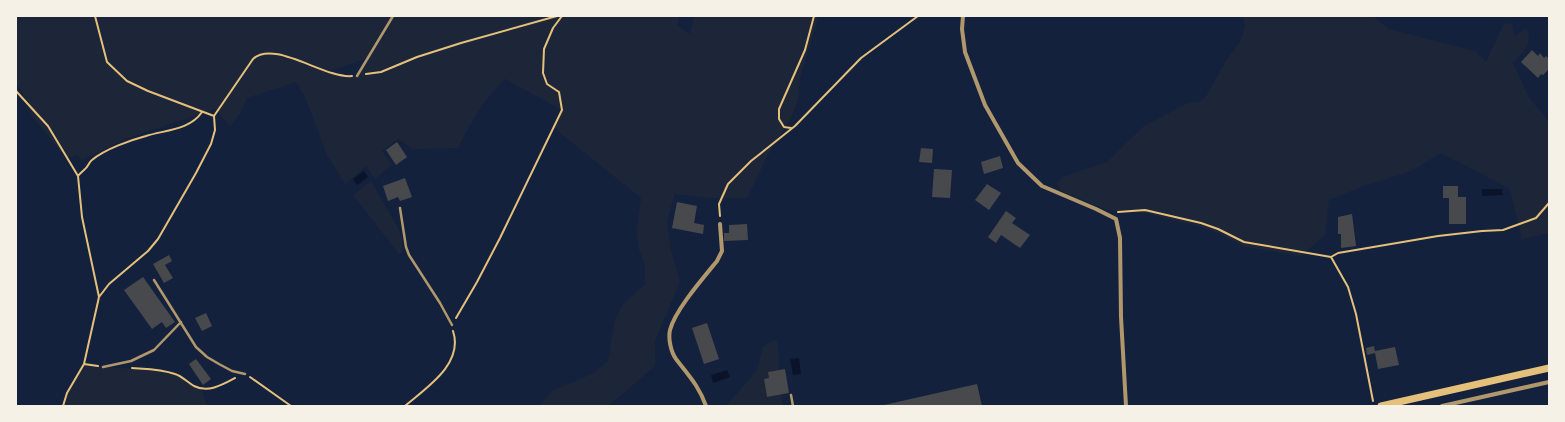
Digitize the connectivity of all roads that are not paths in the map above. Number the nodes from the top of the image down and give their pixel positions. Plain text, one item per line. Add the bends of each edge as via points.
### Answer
1 (392, 16) edge
2 (963, 16) edge
3 (357, 76) dead end
4 (400, 208) dead end
5 (720, 224) road end
6 (154, 280) dead end
7 (180, 322) junction
8 (452, 325) road end
9 (104, 367) road end
10 (1549, 368) edge
11 (245, 374) road end
12 (1549, 382) edge
13 (791, 395) dead end
14 (706, 406) edge
15 (793, 406) edge
16 (1126, 406) edge
17 (1381, 406) edge
18 (1442, 406) edge

1 - 3 lane
2 - 16 street via 965,52 985,105 1018,162 1042,186 1116,219 1120,238
4 - 8 lane via 409,255
5 - 14 street via 722,251 676,316 670,330 670,344 676,359 702,395
6 - 7 lane
7 - 9 lane via 154,350 131,361
7 - 11 lane via 196,347 207,357 232,371
10 - 17 main road
12 - 18 street
13 - 15 lane

